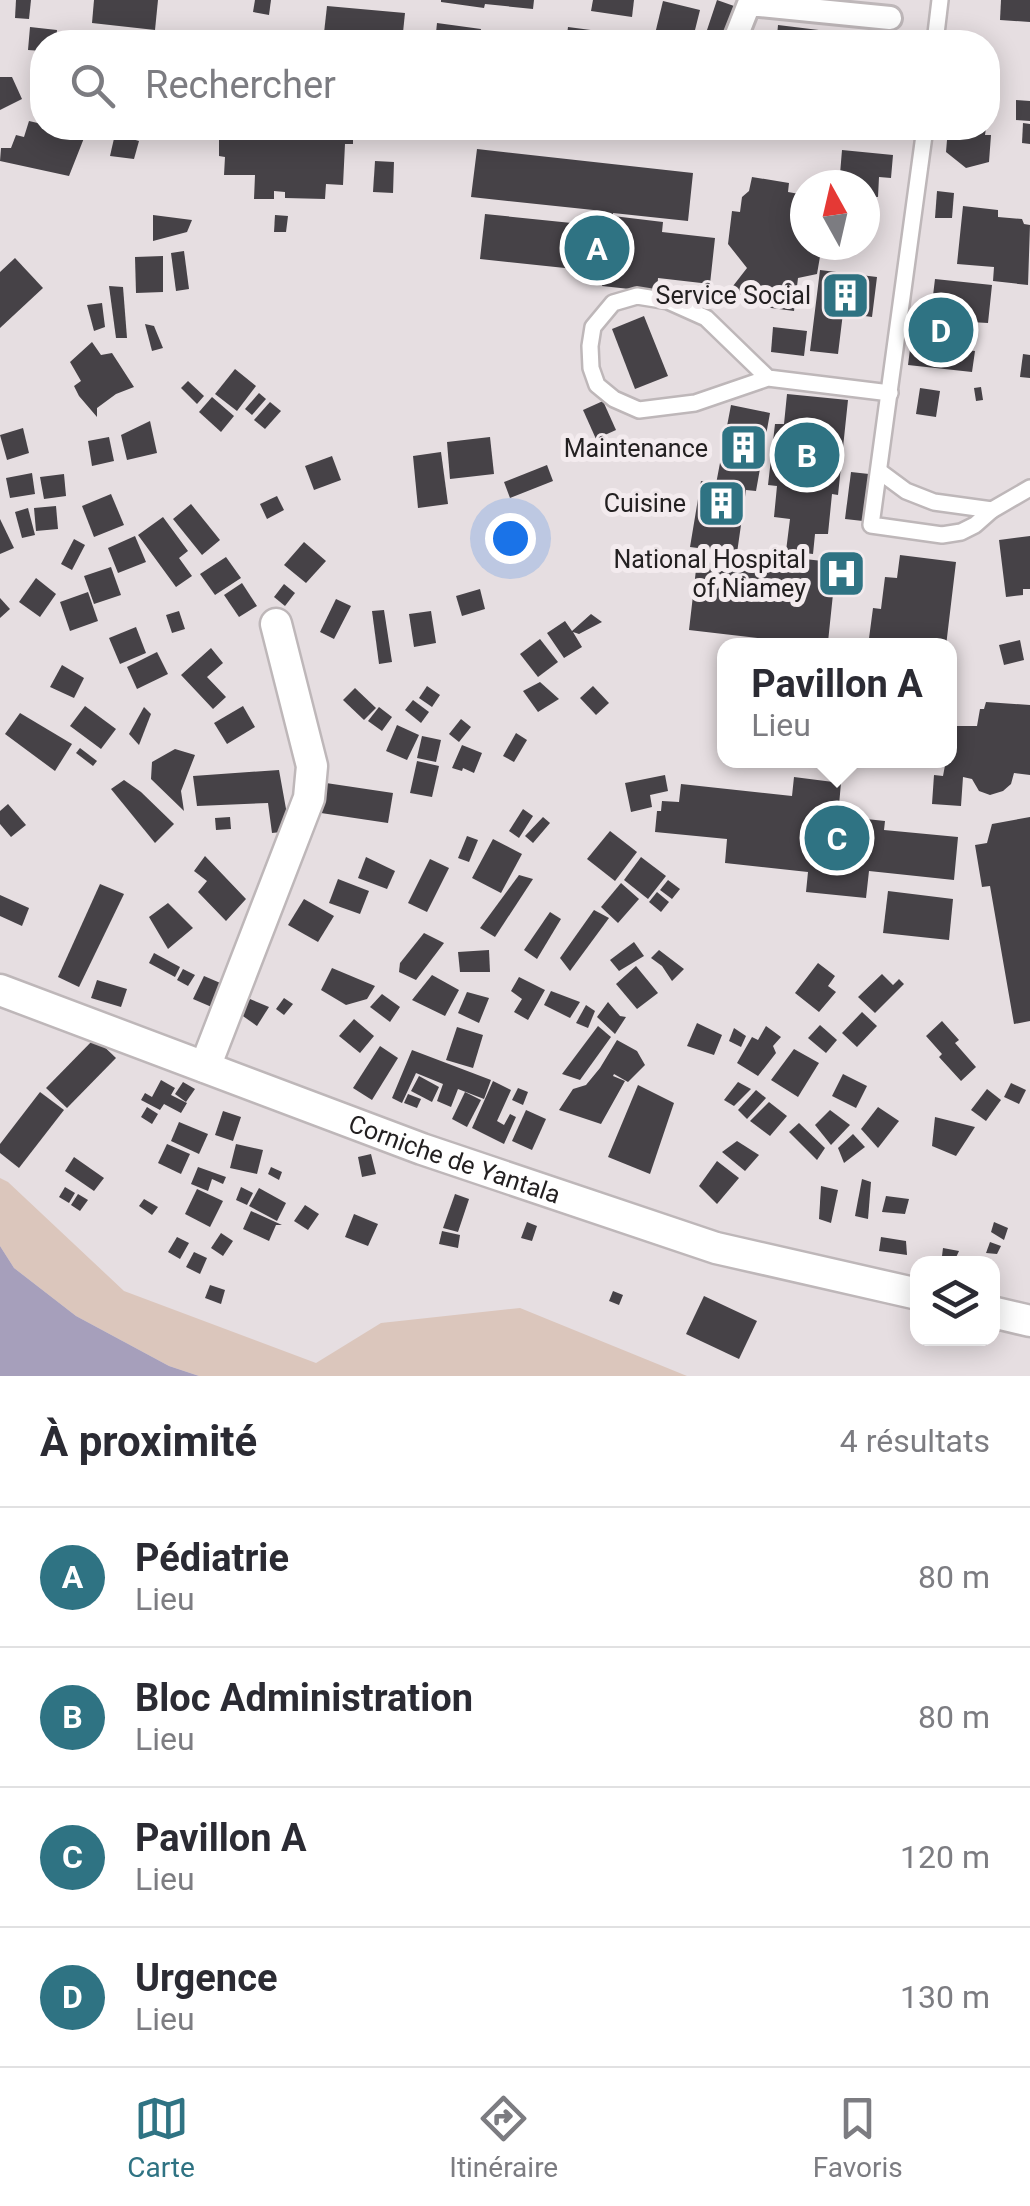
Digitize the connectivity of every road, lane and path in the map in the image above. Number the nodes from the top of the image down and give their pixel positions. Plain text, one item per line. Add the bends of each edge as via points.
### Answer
1 (940, 0) edge
2 (890, 18) dead end
3 (738, 30) edge
4 (937, 30) edge
5 (923, 140) edge
6 (768, 378) junction
7 (890, 393) junction
8 (879, 471) junction
9 (1030, 488) edge
10 (992, 510) junction
11 (276, 624) dead end
12 (0, 990) edge
13 (205, 1066) junction
14 (910, 1292) edge
15 (1000, 1314) edge
16 (1030, 1321) edge

1 - 4 lane
2 - 3 street via 748,4
5 - 7 lane
6 - 6 lane via 706,318 668,300 637,296 613,303 593,328 597,386 639,410 695,403
6 - 7 lane
7 - 8 lane
8 - 10 lane via 934,502
8 - 10 lane via 871,525 961,532
9 - 10 lane
11 - 13 street via 312,766 309,798
12 - 13 street, Corniche de Yantala
13 - 14 street, Corniche de Yantala via 422,1150 716,1248
15 - 16 street

